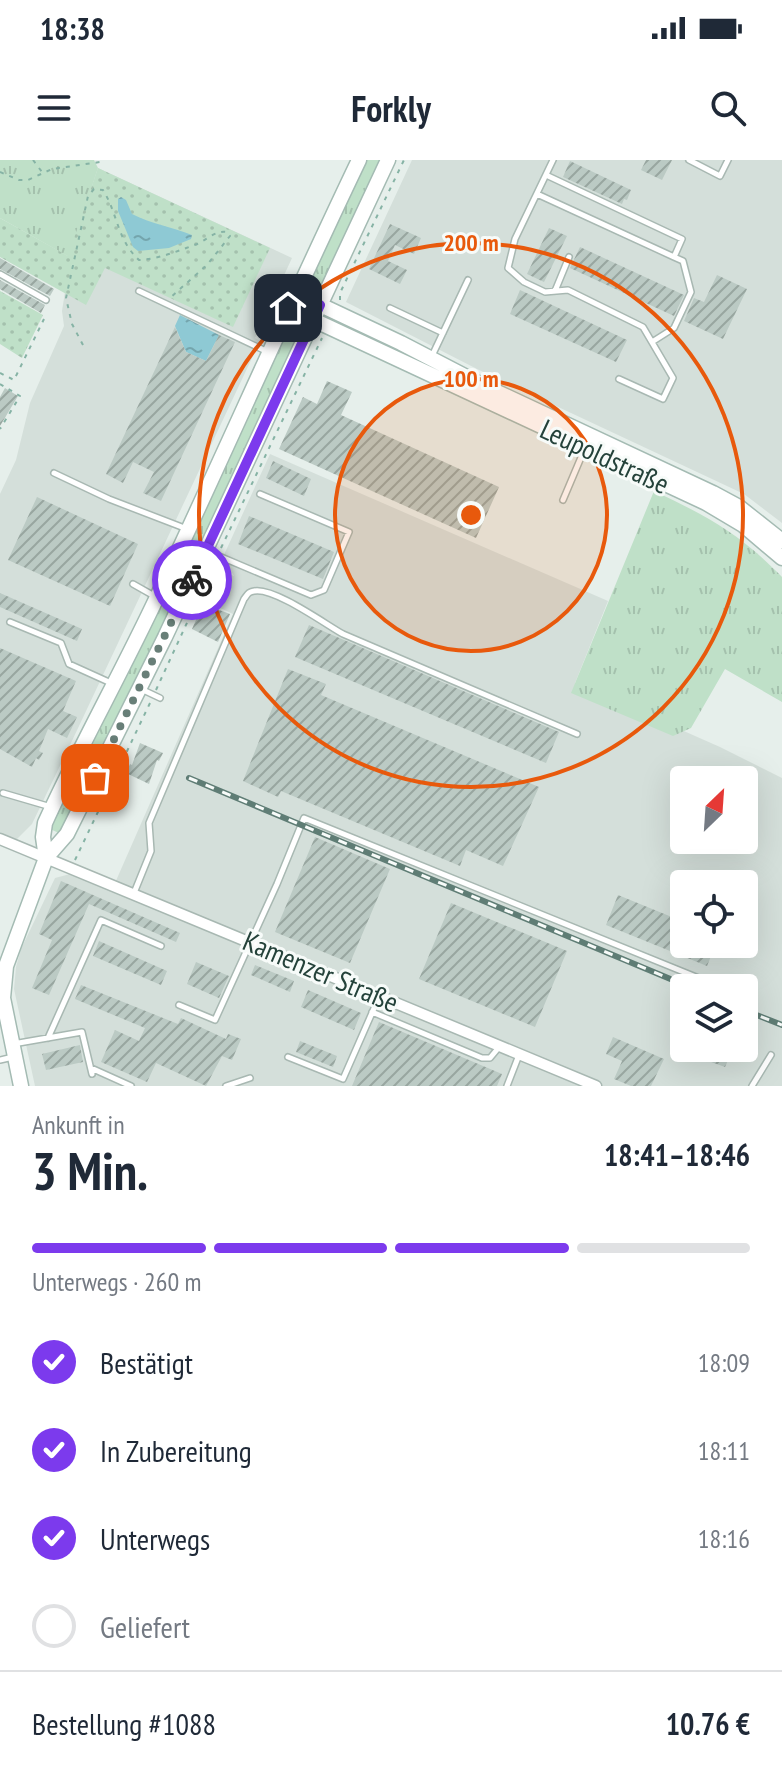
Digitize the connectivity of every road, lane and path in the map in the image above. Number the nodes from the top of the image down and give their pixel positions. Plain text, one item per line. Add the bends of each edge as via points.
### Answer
1 (33, 160) edge
2 (359, 160) edge
3 (388, 160) edge
4 (404, 160) edge
5 (553, 160) edge
6 (689, 160) edge
7 (728, 160) edge
8 (100, 162) dead end
9 (0, 172) edge
10 (42, 172) junction
11 (546, 175) junction
12 (537, 194) junction
13 (569, 257) dead end
14 (674, 257) junction
15 (0, 274) edge
16 (468, 280) dead end
17 (139, 291) dead end
18 (555, 291) junction
19 (295, 293) junction
20 (340, 298) dead end
21 (46, 300) dead end
22 (168, 305) junction
23 (320, 305) junction
24 (288, 308) junction
25 (390, 308) dead end
26 (44, 319) dead end
27 (314, 320) junction
28 (443, 333) junction
29 (327, 336) dead end
30 (652, 342) junction
31 (83, 345) dead end
32 (269, 353) junction
33 (431, 358) junction
34 (0, 373) edge
35 (619, 379) dead end
36 (0, 384) edge
37 (0, 429) edge
38 (586, 447) junction
39 (54, 473) dead end
40 (260, 494) dead end
41 (563, 500) dead end
42 (188, 530) junction
43 (782, 541) edge
44 (212, 553) junction
45 (782, 558) edge
46 (133, 584) dead end
47 (157, 597) junction
48 (10, 622) dead end
49 (114, 685) junction
50 (140, 688) junction
51 (157, 696) junction
52 (577, 734) dead end
53 (3, 793) dead end
54 (45, 805) junction
55 (0, 839) edge
56 (46, 858) junction
57 (75, 861) dead end
58 (134, 893) junction
59 (249, 941) junction
60 (161, 946) dead end
61 (689, 974) edge
62 (379, 996) junction
63 (179, 1005) dead end
64 (372, 1012) junction
65 (48, 1038) junction
66 (500, 1046) junction
67 (9, 1054) edge
68 (519, 1054) junction
69 (771, 1055) dead end
70 (288, 1057) dead end
71 (250, 1078) dead end
72 (342, 1083) edge
73 (21, 1086) edge
74 (131, 1086) edge
75 (226, 1086) edge
76 (507, 1086) edge
77 (596, 1086) edge
78 (752, 1086) edge

1 - 10 path
2 - 19 main road
3 - 23 main road
4 - 20 path
5 - 11 lane
6 - 7 lane via 720,176
8 - 10 path
9 - 10 path via 19,180
11 - 12 lane
11 - 14 lane via 682,239
12 - 14 lane
12 - 18 lane via 515,239 508,268 545,292
13 - 18 lane
14 - 30 lane via 683,261 691,292 674,328
15 - 21 lane
16 - 28 lane
17 - 22 lane
18 - 30 lane via 568,290 643,327
19 - 23 main road, Leupoldstraße
19 - 24 main road
22 - 31 path via 230,236 220,231 156,259 139,260 127,249 108,197 94,189 88,196 66,298
22 - 32 lane
23 - 27 main road
23 - 33 main road, Leupoldstraße
24 - 27 main road, Leupoldstraße
24 - 32 main road
25 - 28 lane
26 - 34 path via 14,380
27 - 38 main road, Leupoldstraße
27 - 44 main road
28 - 33 lane
29 - 44 path via 318,341
30 - 35 lane via 673,378 663,399
32 - 42 main road
33 - 43 main road, Leupoldstraße via 739,507
36 - 37 path via 20,396
38 - 41 lane
38 - 45 main road, Leupoldstraße via 725,513
39 - 42 lane
40 - 44 lane via 349,532 324,590 311,595
42 - 47 main road
44 - 50 main road
44 - 51 path
46 - 47 lane
47 - 49 main road
48 - 49 lane via 61,643 69,664
49 - 54 main road
50 - 51 lane
50 - 56 main road via 67,834
51 - 57 path
52 - 58 lane via 343,634 312,613 261,591 251,592 149,823 151,851
53 - 54 lane
54 - 56 main road
55 - 56 street, Kamenzer Straße
56 - 58 street, Kamenzer Straße
56 - 67 main road via 6,966 3,998
58 - 59 street, Kamenzer Straße
59 - 61 lane via 304,818
59 - 62 street, Kamenzer Straße
59 - 63 lane via 215,1020
60 - 65 lane via 101,920
62 - 64 lane
62 - 66 street, Kamenzer Straße
64 - 66 lane via 482,1058 490,1058
64 - 72 lane
65 - 67 lane
65 - 74 lane via 82,1032 91,1071
66 - 68 street, Kamenzer Straße
67 - 73 main road
68 - 76 lane
68 - 77 street, Kamenzer Straße
69 - 78 lane
70 - 72 lane
71 - 75 lane

